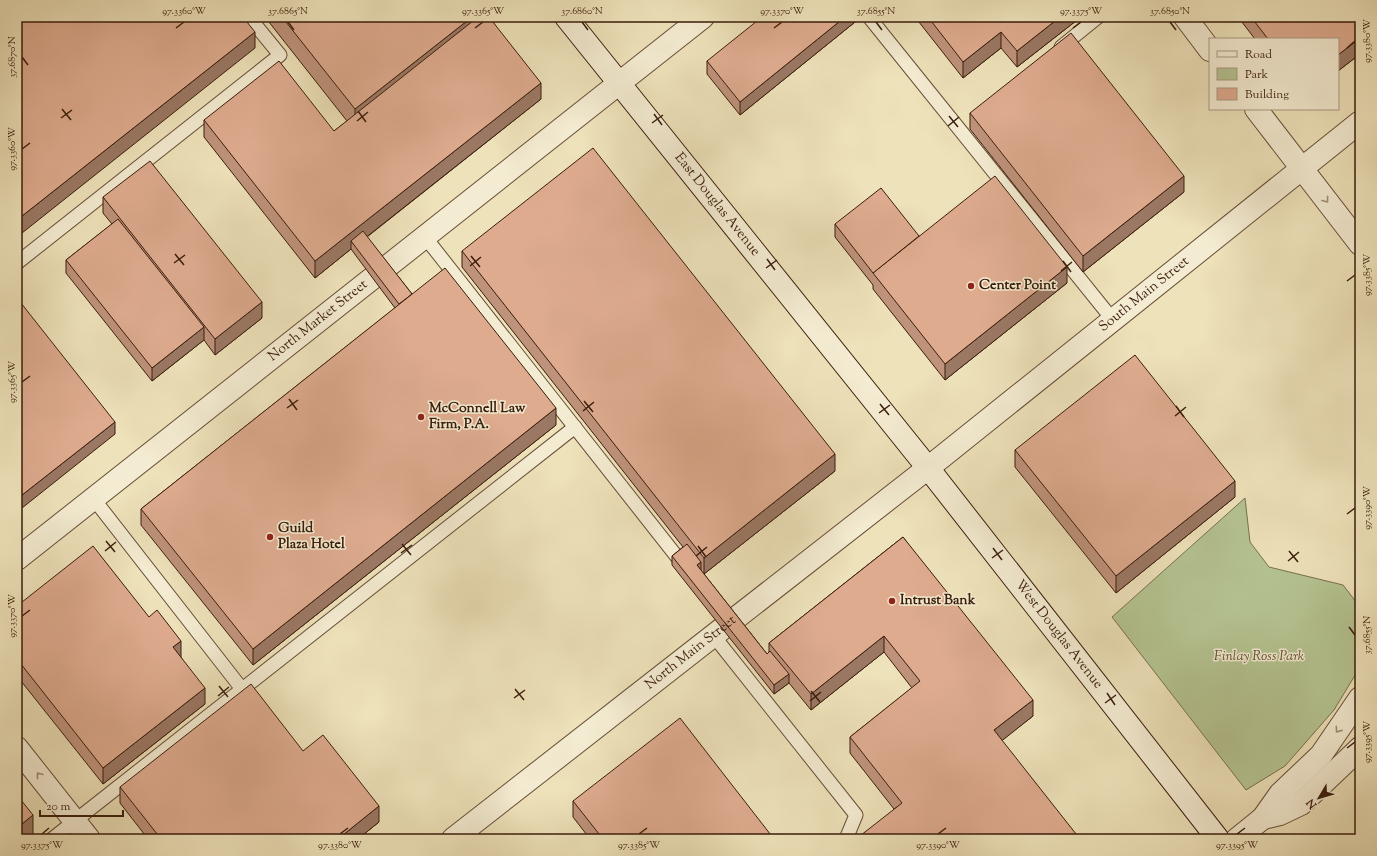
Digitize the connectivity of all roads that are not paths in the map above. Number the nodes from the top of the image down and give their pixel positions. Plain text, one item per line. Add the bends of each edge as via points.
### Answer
1 (249, 17) edge
2 (566, 17) edge
3 (703, 17) edge
4 (869, 17) edge
5 (1098, 17) edge
6 (1185, 17) edge
7 (1209, 49) edge
8 (1050, 56) edge
9 (619, 83) junction
10 (1257, 110) edge
11 (971, 118) dead end
12 (1360, 122) edge
13 (959, 128) junction
14 (1302, 169) junction
15 (425, 237) junction
16 (1359, 242) edge
17 (17, 263) edge
18 (1113, 320) junction
19 (575, 427) junction
20 (928, 468) junction
21 (93, 498) junction
22 (17, 558) edge
23 (692, 577) edge
24 (720, 624) junction
25 (242, 689) junction
26 (1360, 698) edge
27 (17, 748) edge
28 (1360, 748) edge
29 (1263, 818) junction
30 (75, 821) junction
31 (52, 839) edge
32 (89, 839) edge
33 (453, 839) edge
34 (846, 839) edge
35 (1218, 839) edge
36 (1237, 839) edge

1 - 17 lane via 280,55
2 - 9 street, East Douglas Avenue
3 - 9 street, North Market Street
4 - 13 lane
5 - 8 lane
6 - 7 street
9 - 15 street, North Market Street
9 - 20 street, East Douglas Avenue
10 - 14 street
11 - 13 lane
12 - 14 street, South Main Street
13 - 18 lane
14 -> 16 street
14 - 18 street, South Main Street
15 - 19 lane
15 - 21 street, North Market Street
18 - 20 street, South Main Street
19 - 23 lane
19 - 25 lane
20 - 24 street, North Main Street
20 - 35 street, West Douglas Avenue
21 - 22 street, North Market Street
21 - 25 lane
24 - 33 street, North Main Street
24 - 34 lane via 856,815
25 - 30 lane
26 -> 29 street via 1321,755 1280,794
30 -> 27 street
28 - 29 street via 1301,804 1280,814
29 - 36 street
30 - 31 lane
30 - 32 street

